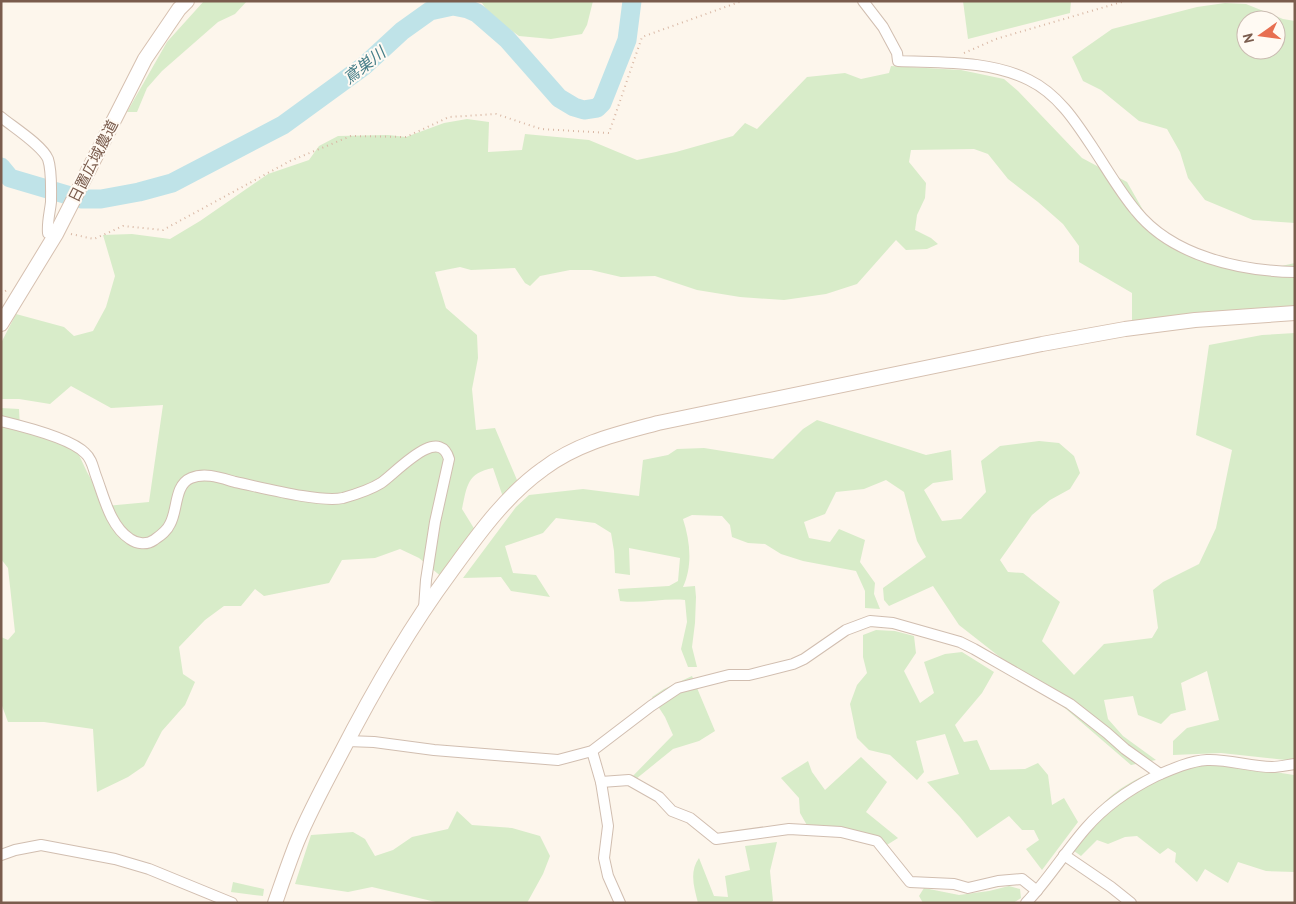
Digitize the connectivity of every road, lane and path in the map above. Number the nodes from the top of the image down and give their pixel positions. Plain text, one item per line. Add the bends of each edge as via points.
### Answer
1 (187, 1) edge
2 (742, 1) edge
3 (863, 1) edge
4 (1125, 1) edge
5 (963, 53) dead end
6 (1, 117) edge
7 (60, 233) junction
8 (1295, 272) edge
9 (1295, 313) edge
10 (1, 324) edge
11 (1, 421) edge
12 (424, 608) junction
13 (348, 740) junction
14 (592, 751) junction
15 (1293, 764) edge
16 (1160, 774) junction
17 (601, 782) junction
18 (1064, 855) junction
19 (1, 856) edge
20 (1037, 891) junction
21 (232, 903) edge
22 (275, 903) edge
23 (620, 903) edge
24 (1026, 903) edge
25 (1131, 903) edge

1 - 7 street, 日置広域農道 via 145,59 70,204
2 - 7 path via 642,37 609,133 541,129 496,114 448,117 406,137 351,136 290,161 163,230 123,226 94,239
3 - 8 street via 884,27 898,61 972,65 1000,70 1049,92 1080,127 1136,212 1152,228 1188,250 1221,262
4 - 5 path via 996,39
6 - 7 street via 47,158 51,202 48,233
7 - 10 street, 日置広域農道
9 - 12 street via 1194,320 1042,344 604,437 574,449 514,493 482,529
11 - 12 street via 44,433 84,451 90,459 108,511 129,538 139,543 152,542 166,532 183,483 189,478 210,476 308,496 340,498 370,489 421,451 440,446 447,451 449,459 435,522
12 - 13 street
13 - 14 street via 558,760
13 - 22 street via 298,841
14 - 16 street via 678,688 793,664 846,630 870,620 893,623 974,648 1070,704
14 - 17 street
15 - 16 street via 1273,767 1206,760
16 - 18 street via 1105,809
17 - 20 street via 629,780 659,797 672,811 690,818 716,839 789,829 841,832 877,841 910,882 954,884 968,888 1022,879
17 - 23 street via 608,826 604,858
18 - 20 street
18 - 25 street
19 - 21 street via 41,845 98,855 149,869
20 - 24 street

